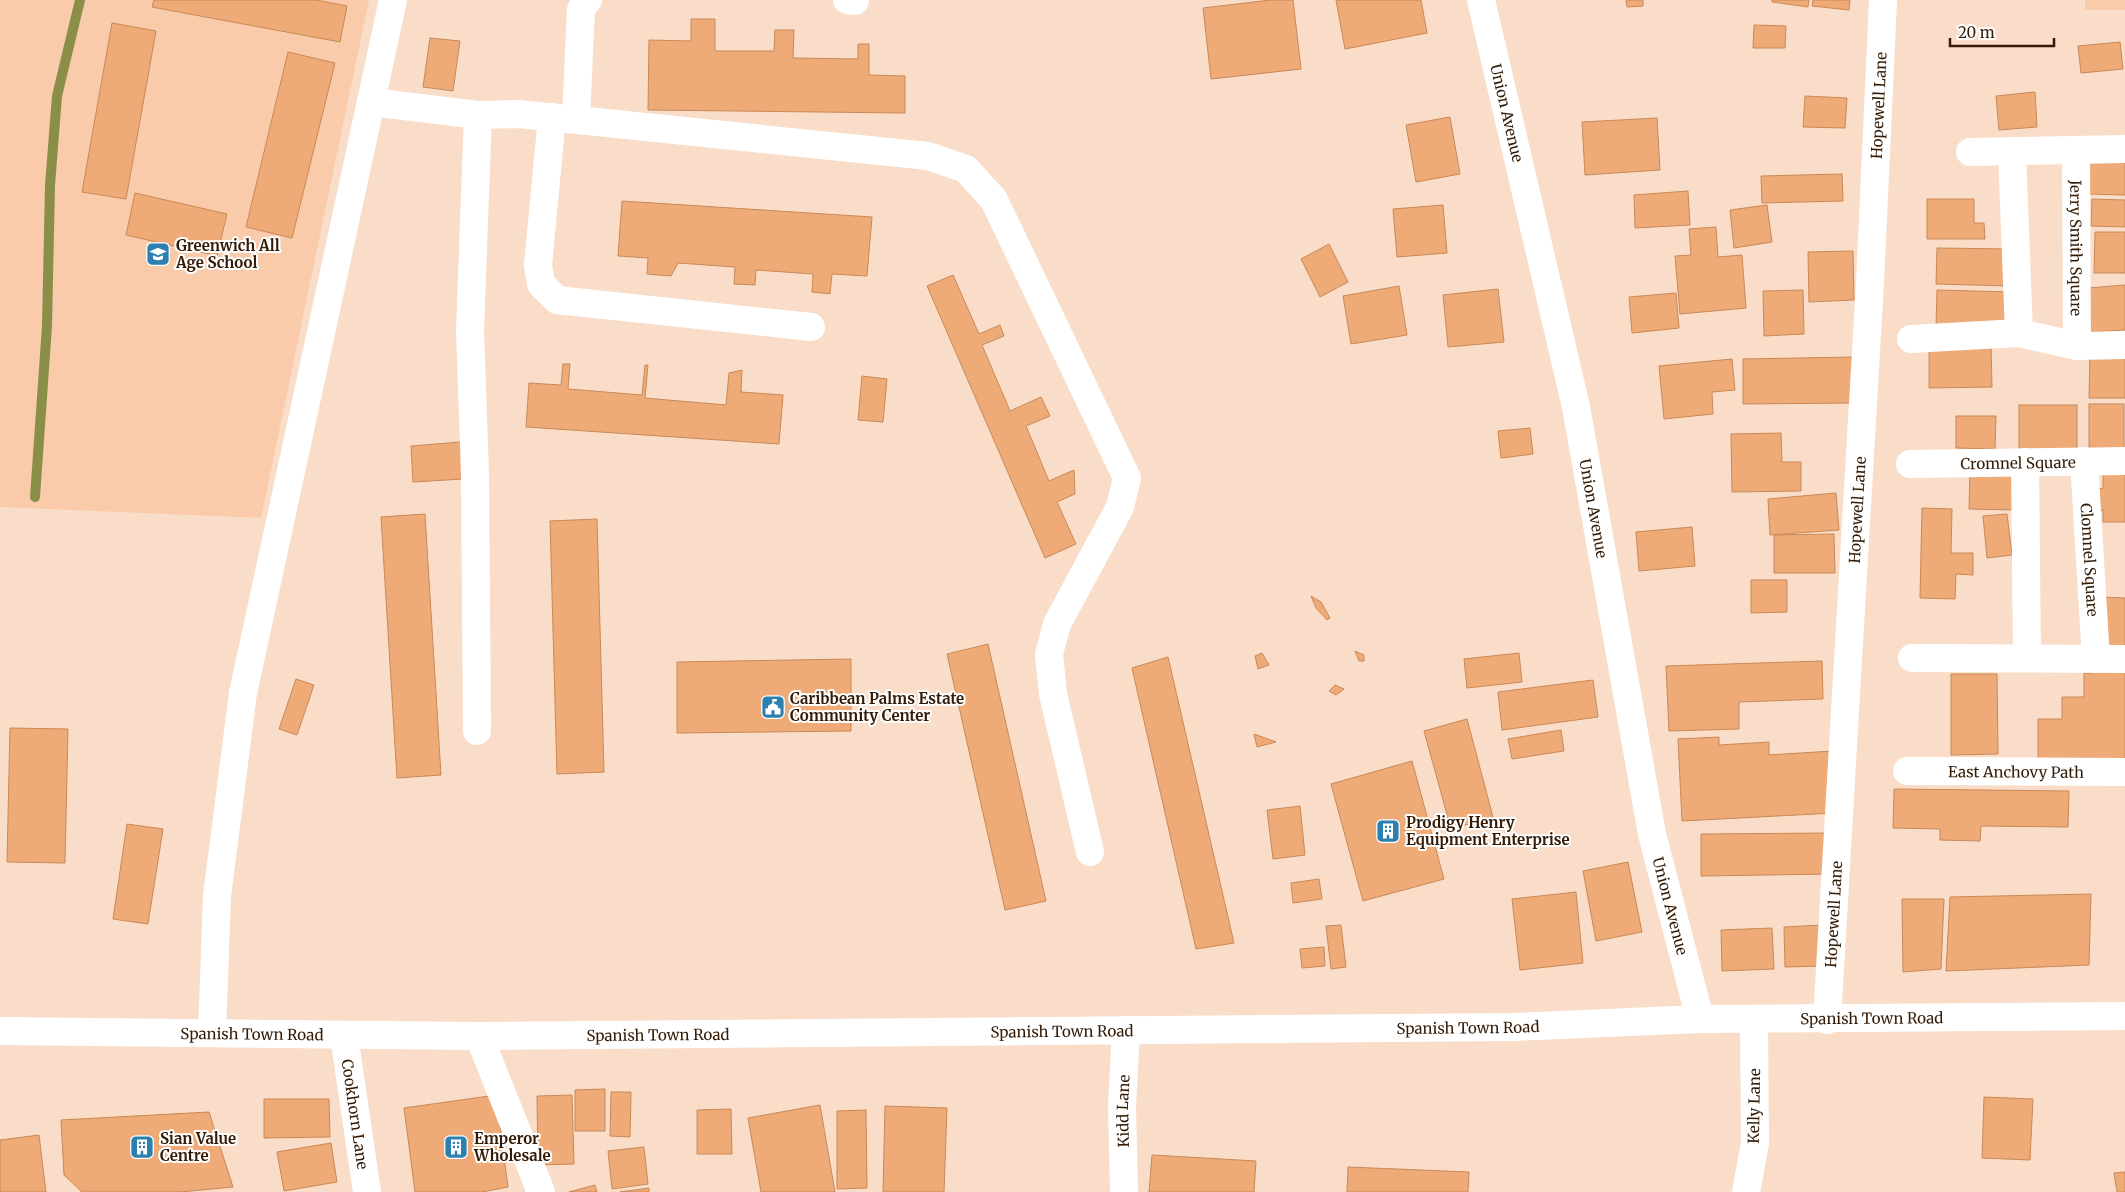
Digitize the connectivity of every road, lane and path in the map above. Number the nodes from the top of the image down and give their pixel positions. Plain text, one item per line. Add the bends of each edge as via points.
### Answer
1 (393, 0) edge
2 (588, 0) edge
3 (847, 0) edge
4 (1481, 0) edge
5 (1883, 0) edge
6 (855, 1) edge
7 (371, 102) junction
8 (478, 115) junction
9 (564, 118) junction
10 (2125, 149) edge
11 (2076, 150) junction
12 (2012, 151) junction
13 (1970, 152) dead end
14 (811, 327) dead end
15 (2019, 334) junction
16 (1911, 340) dead end
17 (2125, 345) edge
18 (2076, 346) junction
19 (2084, 461) junction
20 (2125, 461) edge
21 (2025, 462) junction
22 (1910, 464) dead end
23 (1912, 658) dead end
24 (2027, 658) junction
25 (2096, 659) junction
26 (2125, 659) edge
27 (477, 731) dead end
28 (1908, 771) dead end
29 (2125, 772) edge
30 (1090, 852) dead end
31 (2125, 1016) edge
32 (1700, 1019) junction
33 (1754, 1020) junction
34 (1827, 1020) junction
35 (1126, 1030) junction
36 (0, 1031) edge
37 (212, 1033) junction
38 (344, 1036) junction
39 (479, 1036) junction
40 (367, 1192) edge
41 (541, 1192) edge
42 (1124, 1192) edge
43 (1746, 1192) edge

1 - 7 street
2 - 9 street via 581,9
3 - 6 street
4 - 32 street, Union Avenue via 1576,407 1652,834
5 - 34 street, Hopewell Lane via 1870,283
7 - 8 street
7 - 37 street via 243,693 217,896
8 - 9 street
8 - 27 street via 470,330
9 - 14 street via 538,265 541,284 557,300
9 - 30 street via 928,156 966,169 994,200 1127,478 1120,507 1057,624 1049,654 1053,694
10 - 11 street
11 - 12 street
11 - 18 street, Jerry Smith Square
12 - 13 street
12 - 15 street
15 - 16 street
15 - 18 street
17 - 18 street
19 - 20 street, Cromnel Square
19 - 21 street, Cromnel Square
19 - 25 street, Clomnel Square
21 - 22 street, Cromnel Square
21 - 24 street
23 - 24 street
24 - 25 street
25 - 26 street
28 - 29 street, East Anchovy Path
31 - 34 street, Spanish Town Road
32 - 33 street, Spanish Town Road
32 - 35 street, Spanish Town Road via 1513,1027
33 - 34 street, Spanish Town Road
33 - 43 street, Kelly Lane via 1755,1143
35 - 39 street, Spanish Town Road
35 - 42 street, Kidd Lane via 1122,1106
36 - 37 street, Spanish Town Road
37 - 38 street, Spanish Town Road
38 - 39 street, Spanish Town Road
38 - 40 street, Cookhorn Lane
39 - 41 street

